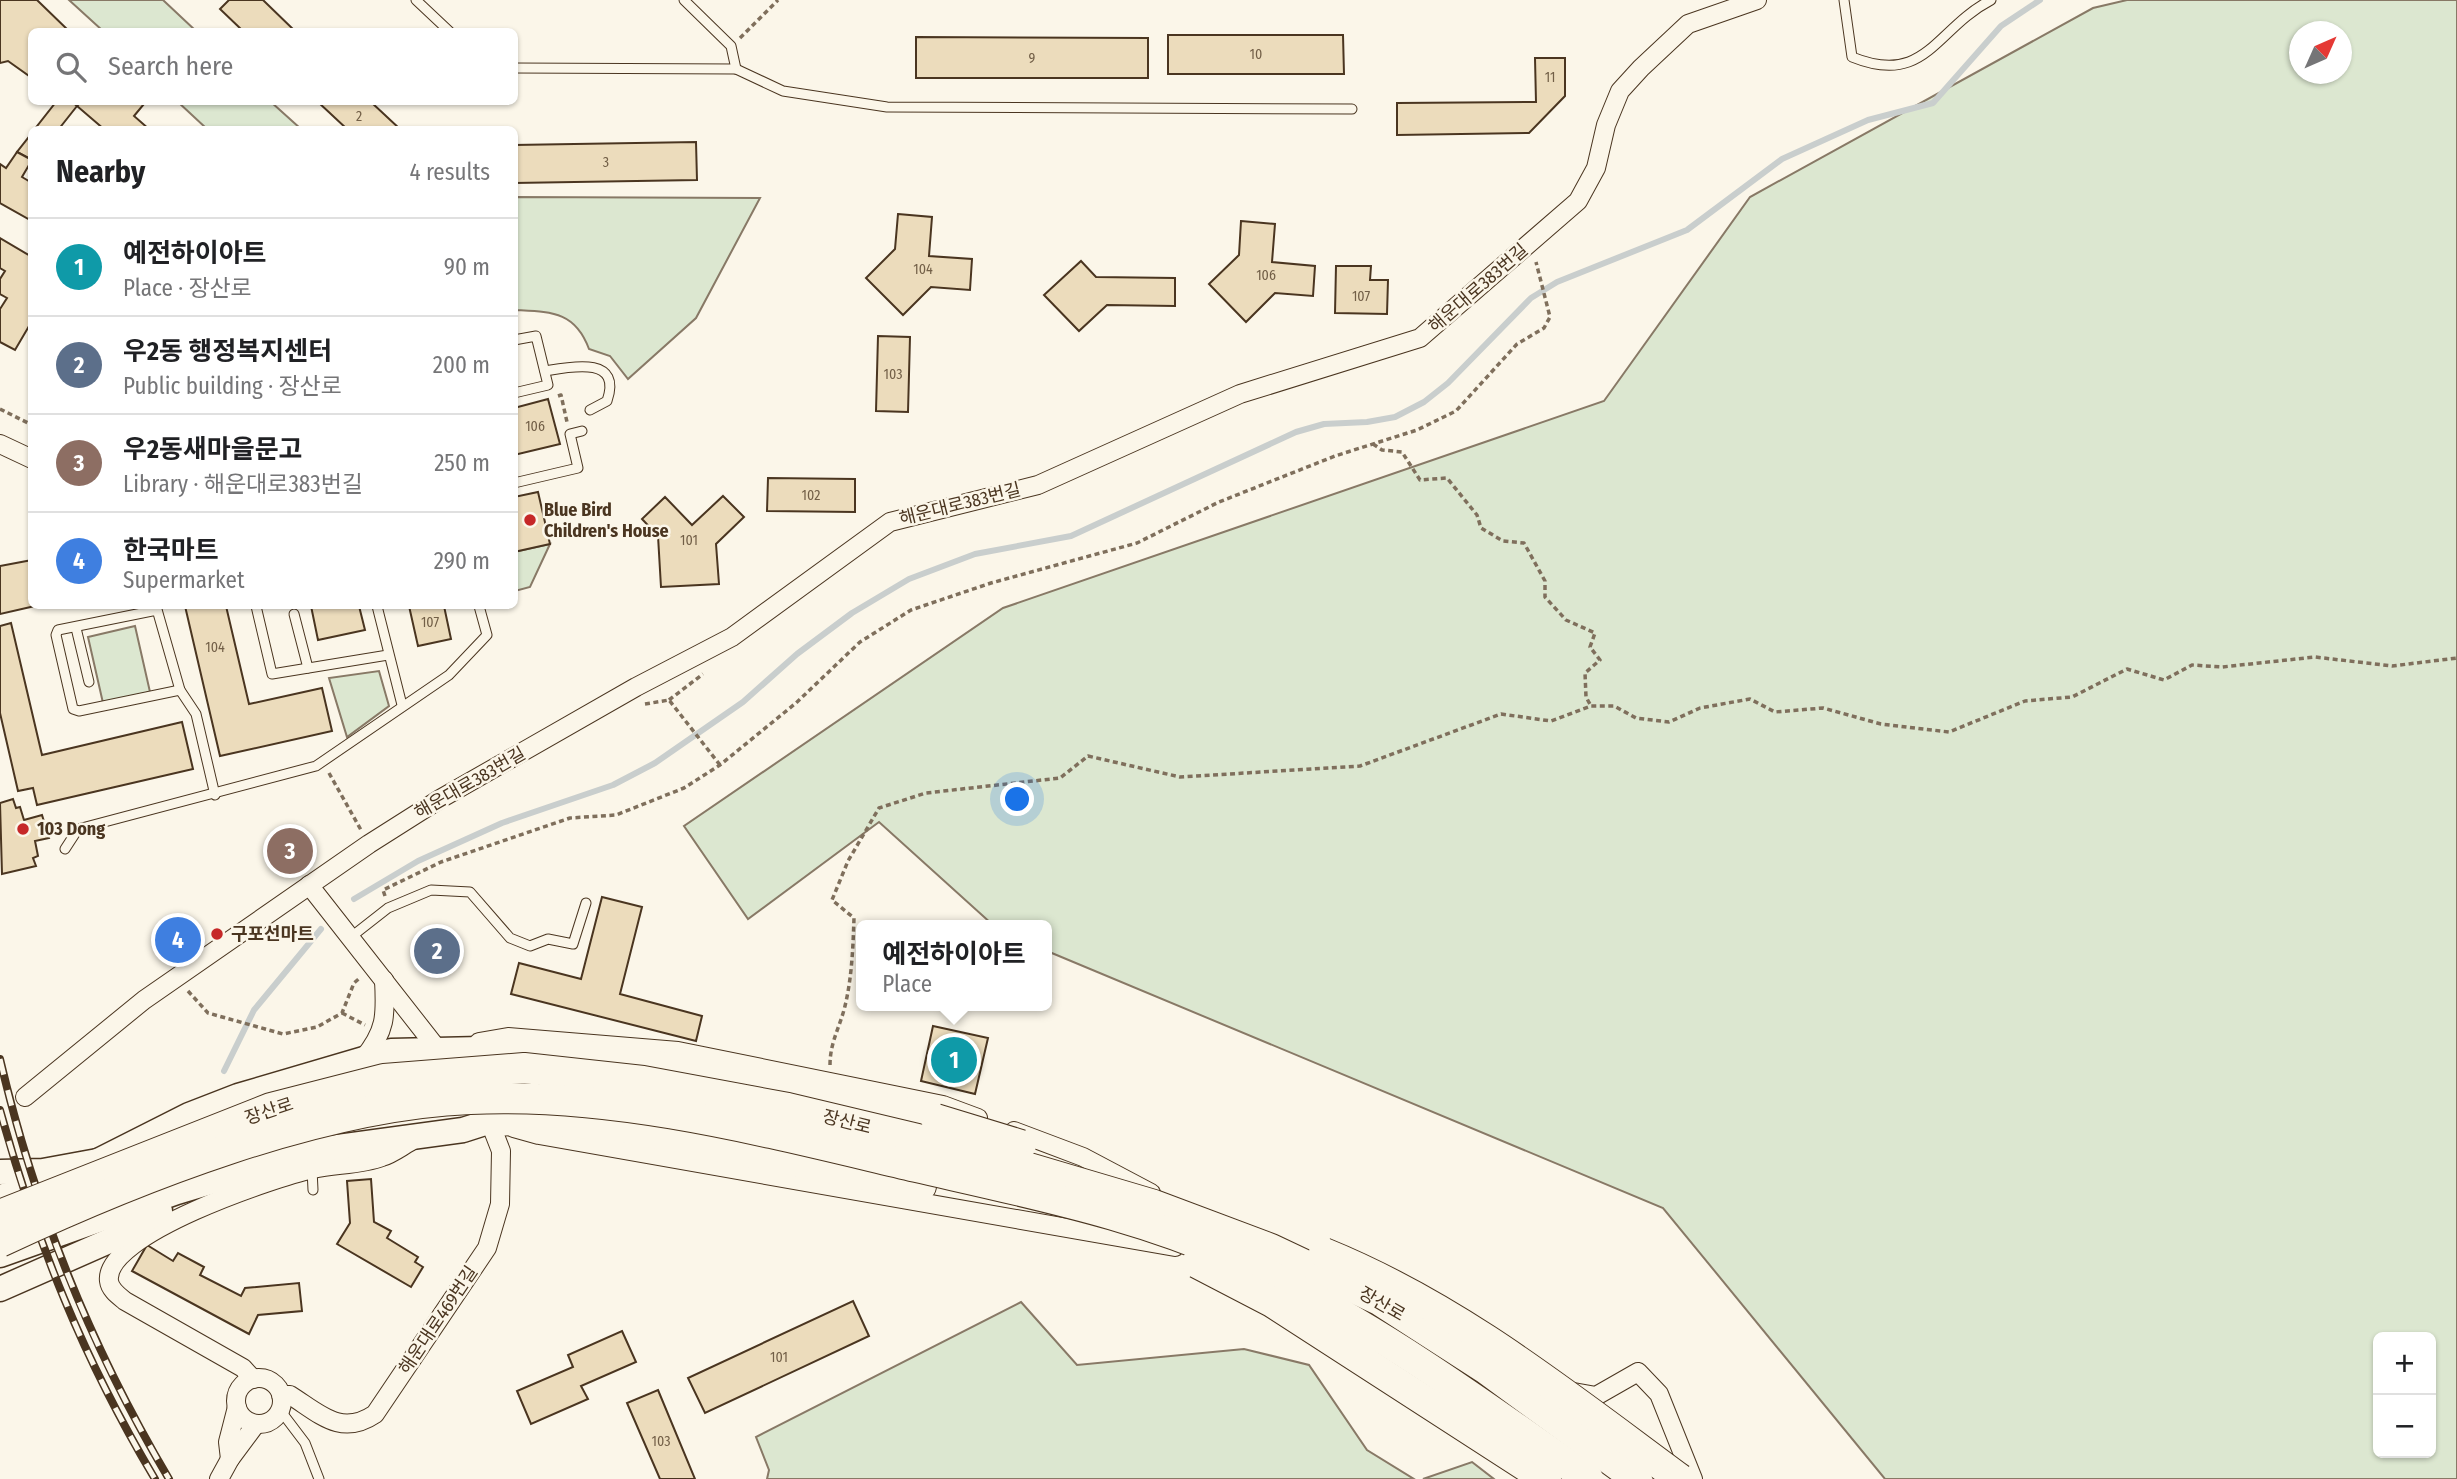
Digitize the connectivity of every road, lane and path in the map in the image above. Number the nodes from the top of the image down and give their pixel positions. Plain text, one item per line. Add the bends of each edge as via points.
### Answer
1 (416, 0) edge
2 (684, 0) edge
3 (778, 0) edge
4 (1757, 0) edge
5 (1844, 0) edge
6 (1991, 0) edge
7 (446, 28) edge
8 (731, 46) junction
9 (518, 68) edge
10 (736, 69) junction
11 (1352, 109) dead end
12 (1534, 253) dead end
13 (518, 339) edge
14 (545, 371) junction
15 (548, 386) junction
16 (518, 392) edge
17 (0, 409) edge
18 (590, 410) dead end
19 (28, 423) edge
20 (582, 431) dead end
21 (570, 434) junction
22 (0, 444) edge
23 (1373, 444) junction
24 (28, 456) edge
25 (518, 482) edge
26 (153, 609) edge
27 (157, 609) edge
28 (257, 609) edge
29 (378, 609) edge
30 (481, 609) edge
31 (294, 614) dead end
32 (76, 628) junction
33 (388, 655) junction
34 (2457, 658) edge
35 (308, 668) junction
36 (89, 682) dead end
37 (180, 690) junction
38 (623, 694) junction
39 (402, 705) junction
40 (1591, 706) junction
41 (323, 762) junction
42 (720, 765) junction
43 (215, 795) junction
44 (369, 844) junction
45 (65, 849) dead end
46 (309, 885) junction
47 (586, 903) dead end
48 (388, 908) junction
49 (351, 937) junction
50 (379, 974) junction
51 (176, 978) junction
52 (438, 1050) junction
53 (573, 1054) joint
54 (363, 1059) junction
55 (829, 1080) junction
56 (25, 1097) dead end
57 (491, 1121) junction
58 (423, 1136) junction
59 (103, 1160) junction
60 (312, 1169) junction
61 (0, 1171) edge
62 (232, 1178) junction
63 (313, 1190) dead end
64 (0, 1197) edge
65 (0, 1215) edge
66 (1198, 1218) junction
67 (0, 1242) edge
68 (1188, 1249) junction
69 (0, 1255) edge
70 (5, 1285) edge
71 (253, 1379) junction
72 (280, 1403) junction
73 (237, 1407) junction
74 (256, 1424) junction
75 (230, 1459) junction
76 (219, 1479) edge
77 (319, 1479) edge
78 (1546, 1479) edge
79 (1565, 1479) edge
80 (1588, 1479) edge
81 (1636, 1479) edge
82 (1680, 1479) edge
83 (1693, 1479) edge

1 - 7 lane
2 - 8 lane
3 - 8 path
4 - 38 street, 해운대로383번길 via 1688,24 1641,68 1620,91 1606,125 1597,168 1578,201 1420,338 1240,394 1038,485 890,522 732,637
5 - 6 lane via 1852,57 1869,64 1902,66 1923,56 1968,12
8 - 10 lane
9 - 10 lane
10 - 11 lane via 783,91 887,107
12 - 23 path via 1550,317 1544,328 1517,344 1456,411
13 - 14 lane via 537,336
14 - 15 lane
14 - 18 lane via 587,364 600,369 611,390 607,401
15 - 16 lane
15 - 21 path via 551,397 561,395
17 - 19 path
20 - 21 lane
21 - 25 lane via 579,468
22 - 24 street
23 - 40 path via 1402,452 1420,480 1447,478 1477,515 1481,528 1503,541 1524,544 1545,581 1545,597 1566,620 1595,633 1590,647 1600,660 1585,673
23 - 42 path via 1219,502 1137,543 911,610 860,642 796,703
26 - 32 lane
27 - 37 lane
28 - 35 lane via 272,674
29 - 33 lane
30 - 39 lane via 487,635 449,675
31 - 35 lane
32 - 36 lane
32 - 37 lane via 60,628 56,635 73,709
33 - 35 lane
33 - 39 lane
34 - 40 path via 2392,666 2315,657 2222,667 2192,665 2164,680 2127,669 2072,697 2025,701 1949,732 1881,724 1823,708 1775,712 1750,699 1700,708 1669,722 1636,718 1614,706
37 - 43 lane via 196,715
38 - 42 path via 634,705 669,700
38 - 44 street, 해운대로383번길
39 - 41 lane
40 - 55 path via 1550,721 1501,714 1360,766 1180,777 1088,756 1060,778 926,793 879,808 832,900 854,918 851,974 845,1009 830,1045
41 - 43 lane
41 - 44 path
42 - 48 path via 684,788 616,815 570,817 441,862 383,890
43 - 45 lane via 78,829
44 - 46 street, 해운대로383번길
46 - 49 street, 해운대로469번길
46 - 51 street, 해운대로383번길
47 - 48 lane via 573,944 548,939 530,946 510,938 470,892 431,890
48 - 49 lane
49 - 50 street, 해운대로469번길
50 - 51 path via 354,983 342,1013 317,1027 283,1034 208,1013
50 - 52 street, 해운대로469번길
50 - 54 street via 386,1014 379,1038
51 - 56 street, 해운대로383번길
52 - 53 main road
52 - 54 main road via 391,1051
52 - 55 street via 508,1037 678,1051
52 - 57 street, 해운대로469번길
53 - 82 highway, bridge via 736,1078 936,1119 1177,1192 1365,1270 1496,1343
54 - 59 main road via 213,1106
55 - 66 street via 943,1105 1083,1157
57 - 58 main road
57 - 68 street via 539,1135
57 - 72 street, 해운대로469번길 via 501,1151 500,1204 486,1248 375,1415 344,1425 290,1395
57 - 78 highway, bridge via 536,1119 617,1126 1083,1223 1193,1261 1272,1302
58 - 60 street via 381,1157
58 - 62 main road via 316,1150
59 - 61 main road via 43,1171
59 - 64 main road via 51,1184
60 - 63 lane
60 - 71 street, 해운대로469번길 via 197,1207 152,1233 112,1269 109,1280 125,1301 243,1368
62 - 69 main road via 177,1192
62 - 70 main road via 109,1241
65 - 81 highway, 장산로, bridge via 271,1108 384,1079 524,1068 643,1082 788,1108 985,1155 1154,1205 1271,1249 1379,1300 1486,1369
66 - 68 street
66 - 83 street via 1359,1276 1536,1386 1596,1396 1638,1372 1659,1394
67 - 80 highway, 장산로, bridge via 194,1162 383,1109 480,1098 541,1098 632,1107 1052,1199 1174,1235 1262,1271 1340,1312 1443,1377
68 - 79 street via 1335,1326
71 - 72 street, 해운대로469번길 via 273,1383
71 - 73 street via 239,1390
72 - 74 street via 270,1421
72 - 77 lane via 305,1443
73 - 74 street via 240,1415
73 - 75 street via 228,1442
74 - 75 street
75 - 76 street

